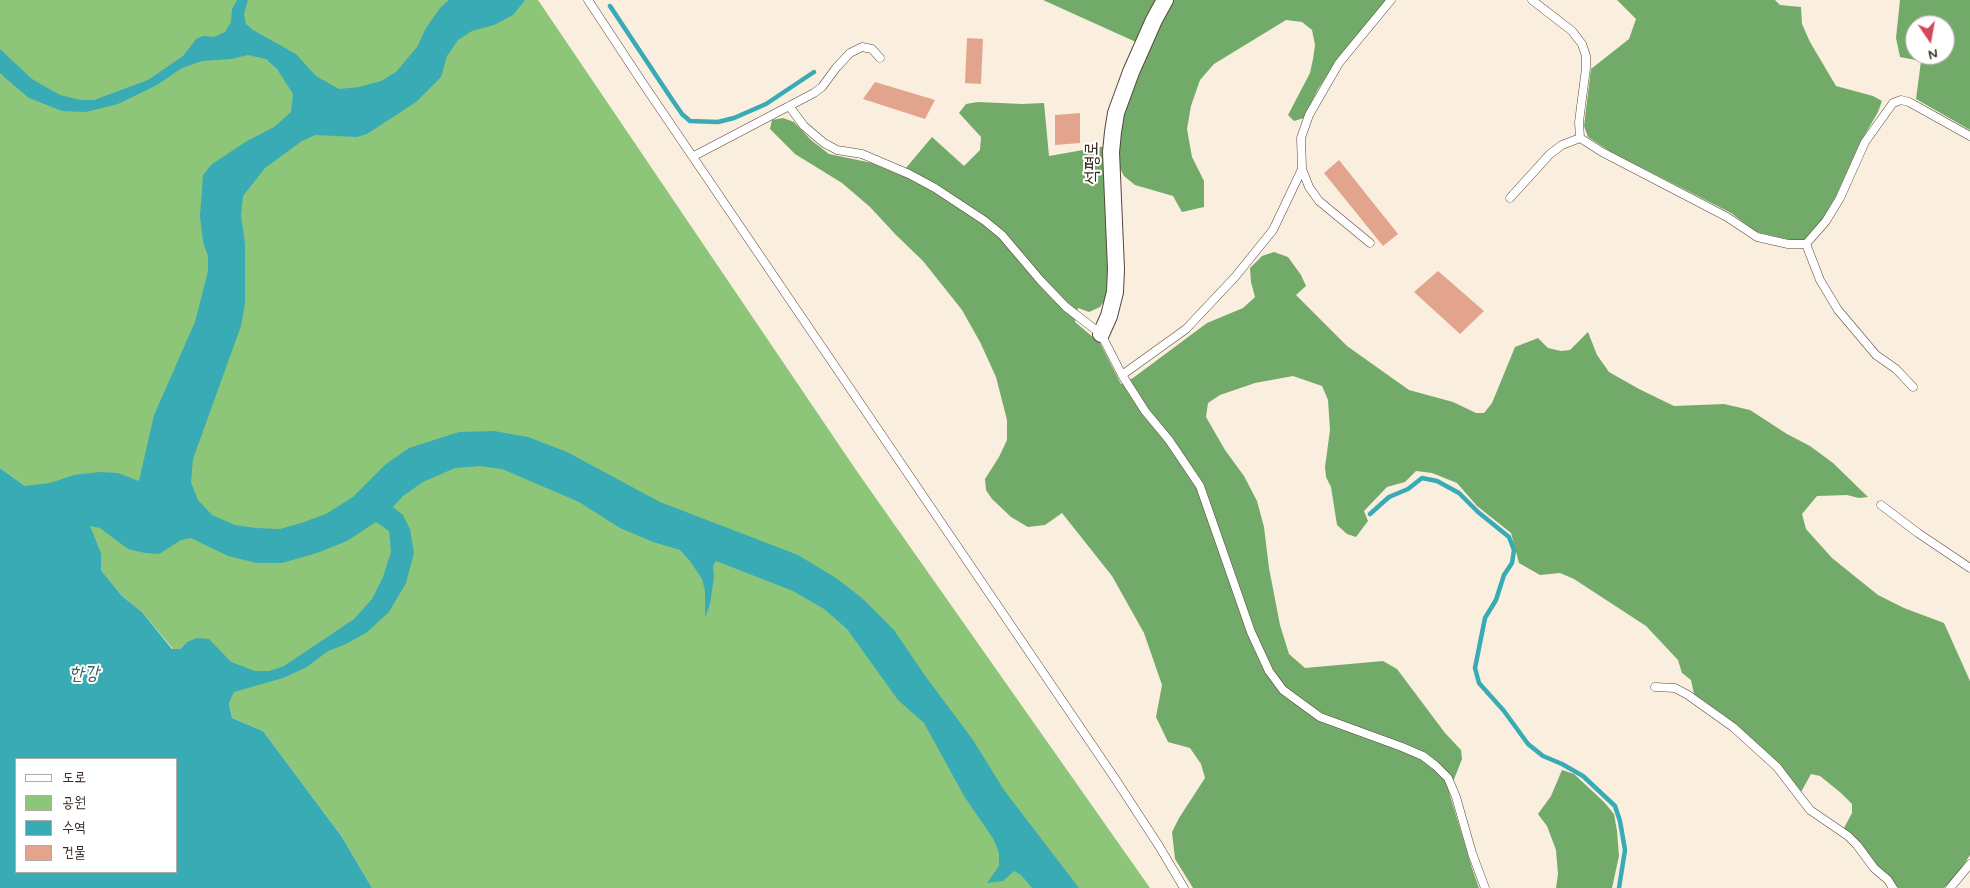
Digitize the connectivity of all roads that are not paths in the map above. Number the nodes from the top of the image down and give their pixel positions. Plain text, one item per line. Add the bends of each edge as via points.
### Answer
1 (1165, 0) edge
2 (1391, 0) edge
3 (1532, 0) edge
4 (589, 1) edge
5 (880, 58) dead end
6 (789, 106) junction
7 (1970, 136) edge
8 (1580, 138) junction
9 (694, 156) junction
10 (1302, 169) junction
11 (1510, 198) dead end
12 (1370, 243) dead end
13 (1806, 244) junction
14 (1101, 334) junction
15 (1122, 375) junction
16 (1913, 387) dead end
17 (1881, 505) dead end
18 (1970, 568) edge
19 (1655, 687) dead end
20 (1970, 864) edge
21 (1184, 888) edge
22 (1485, 888) edge
23 (1893, 888) edge
24 (1950, 888) edge

1 - 14 street, 석평로 via 1131,72 1116,114 1111,152 1115,292
2 - 10 lane via 1339,63 1318,96 1301,138
3 - 8 lane via 1572,31 1582,44 1586,68
4 - 9 lane
5 - 6 lane via 872,49 862,48 850,53 822,87
6 - 9 lane
6 - 14 lane via 804,126 824,143 837,150 862,154 908,174 985,220 1066,307
7 - 13 lane via 1909,102 1900,100 1893,103 1865,142 1826,221
8 - 11 lane via 1550,154
8 - 13 lane via 1727,217 1757,237 1788,244
9 - 21 lane via 1111,772
10 - 12 lane via 1309,187 1320,201
10 - 15 lane via 1273,230 1235,277 1186,329
13 - 16 lane via 1820,280 1838,310 1876,355
14 - 15 lane
15 - 22 lane via 1200,486 1251,632 1268,671 1283,690 1320,717 1423,756 1448,778
17 - 18 lane
19 - 23 lane via 1675,688 1733,727 1777,767 1810,810 1857,844
20 - 24 lane

